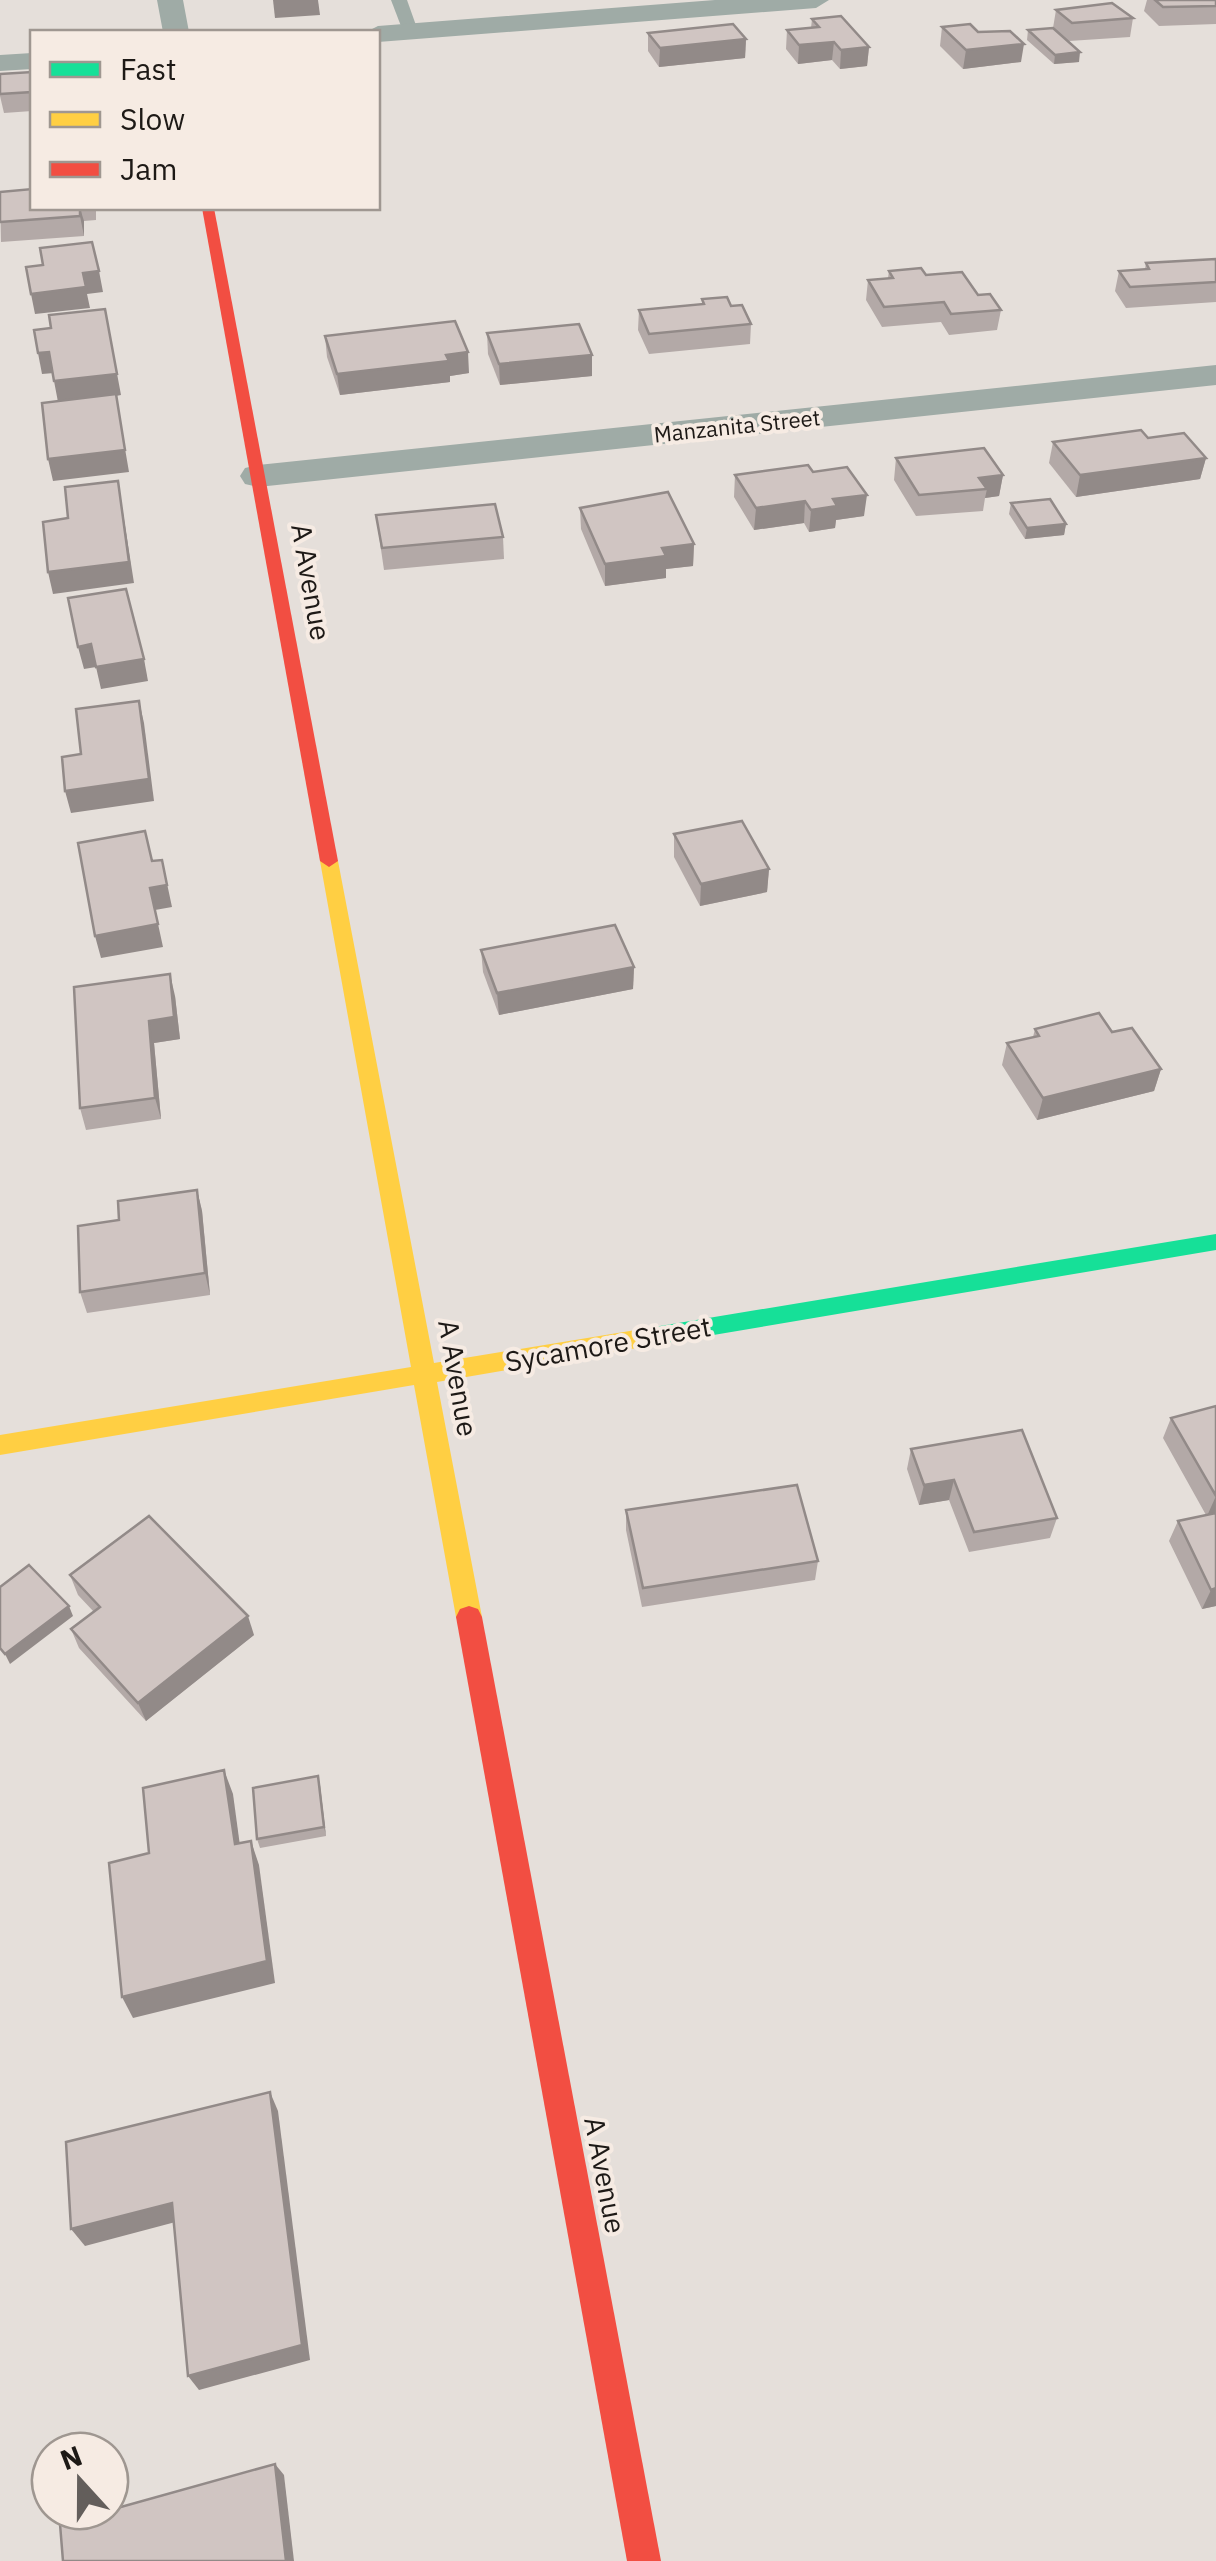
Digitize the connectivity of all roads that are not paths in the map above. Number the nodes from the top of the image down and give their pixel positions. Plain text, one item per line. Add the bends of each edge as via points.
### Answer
1 (170, 0) edge
2 (398, 0) edge
3 (816, 0) edge
4 (762, 2) edge
5 (176, 30) edge
6 (410, 31) junction
7 (380, 34) edge
8 (30, 61) edge
9 (0, 64) edge
10 (208, 210) edge
11 (1216, 375) edge
12 (258, 476) junction
13 (1216, 1242) edge
14 (424, 1376) junction
15 (0, 1446) edge
16 (644, 2561) edge

1 - 5 street
2 - 6 lane
3 - 4 street
4 - 6 street
6 - 7 street
8 - 9 street
10 - 12 street, A Avenue
11 - 12 street, Manzanita Street
12 - 14 street, A Avenue
13 - 14 street, Sycamore Street
14 - 15 street, Sycamore Street
14 - 16 street, A Avenue

